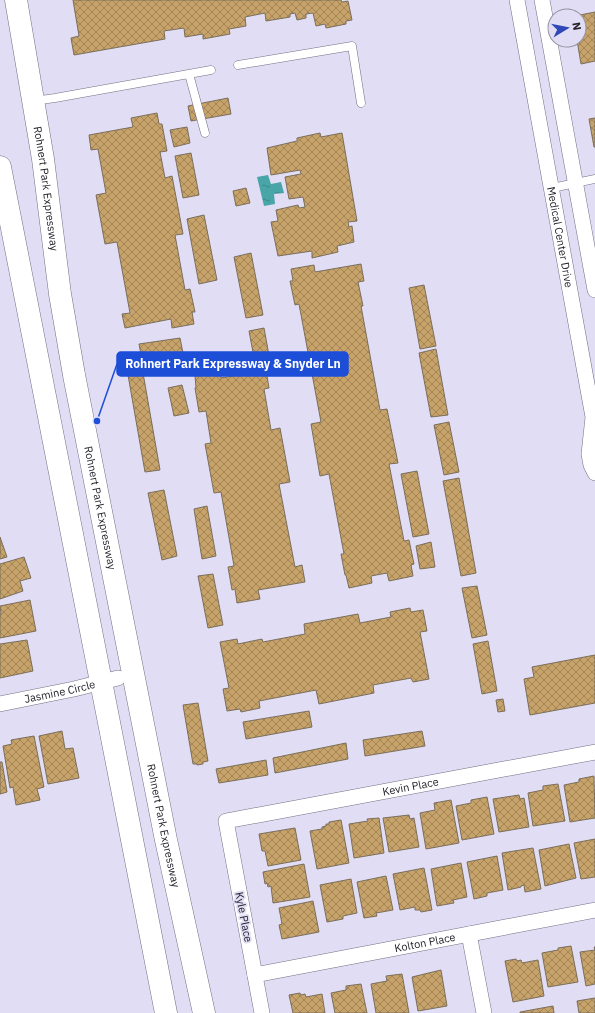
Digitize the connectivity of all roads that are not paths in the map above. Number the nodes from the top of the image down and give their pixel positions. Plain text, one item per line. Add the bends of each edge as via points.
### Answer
1 (16, 0) edge
2 (517, 0) edge
3 (542, 0) edge
4 (238, 65) dead end
5 (211, 70) dead end
6 (189, 74) junction
7 (33, 101) junction
8 (361, 103) dead end
9 (206, 133) dead end
10 (0, 167) edge
11 (595, 179) edge
12 (575, 183) junction
13 (552, 188) junction
14 (595, 290) edge
15 (595, 473) edge
16 (110, 680) junction
17 (0, 704) edge
18 (595, 752) edge
19 (226, 821) joint
20 (595, 910) edge
21 (469, 934) junction
22 (255, 975) junction
23 (166, 1013) edge
24 (204, 1013) edge
25 (262, 1013) edge
26 (484, 1013) edge

1 - 7 main road, Rohnert Park Expressway
2 - 13 street, Medical Center Drive
3 - 12 street
4 - 8 lane via 352,46
5 - 6 lane
6 - 7 lane
6 - 9 lane
7 - 24 main road, Rohnert Park Expressway via 60,294 76,382 166,840
10 - 16 main road
11 - 12 lane
12 - 13 lane
12 - 14 street
13 - 15 street, Medical Center Drive via 593,417 589,454
16 - 17 street, Jasmine Circle
16 - 23 main road
18 - 19 street, Kevin Place
19 - 22 street, Kyle Place
20 - 21 street, Kolton Place
21 - 22 street, Kolton Place
21 - 26 street
22 - 25 street, Kyle Place

